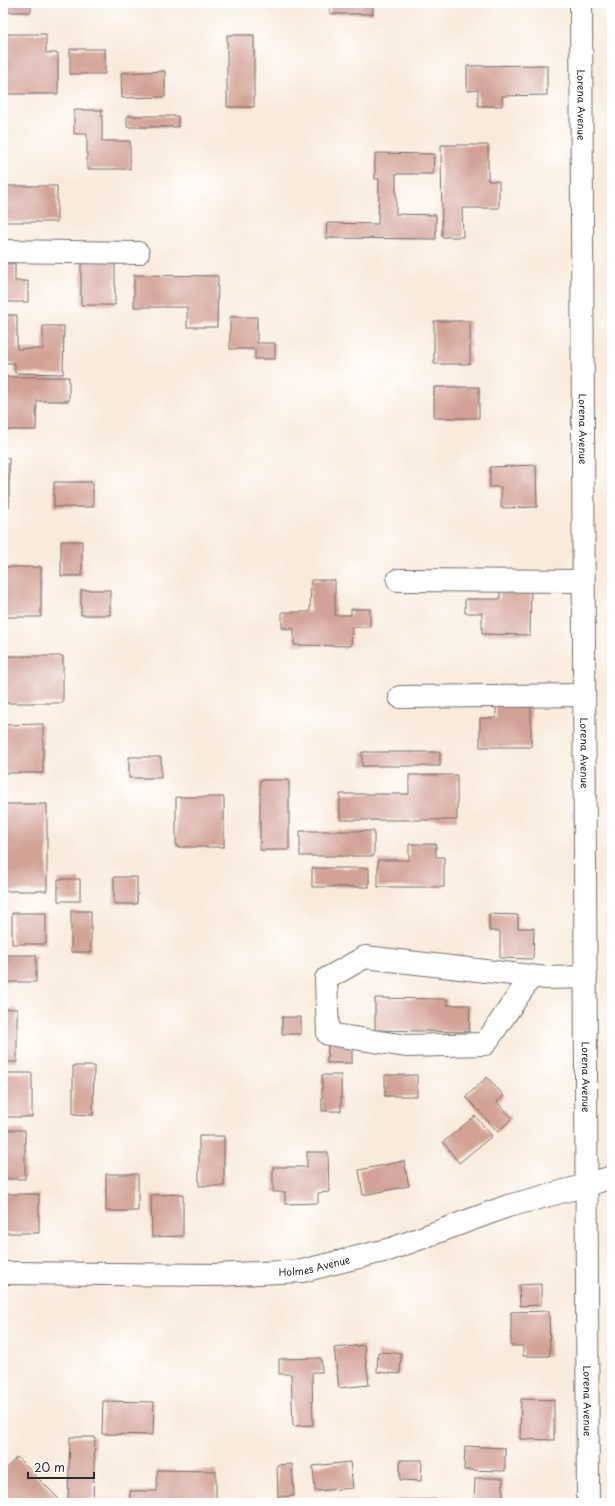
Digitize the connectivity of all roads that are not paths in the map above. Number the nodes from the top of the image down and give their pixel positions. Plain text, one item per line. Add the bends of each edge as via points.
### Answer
1 (581, 3) edge
2 (3, 251) edge
3 (138, 253) dead end
4 (398, 580) dead end
5 (583, 581) junction
6 (584, 695) junction
7 (400, 697) dead end
8 (531, 977) junction
9 (586, 977) junction
10 (612, 1177) edge
11 (587, 1185) junction
12 (3, 1273) edge
13 (588, 1503) edge

1 - 5 street, Lorena Avenue
2 - 3 street
4 - 5 street
5 - 6 street, Lorena Avenue
6 - 7 street
6 - 9 street, Lorena Avenue
8 - 8 street via 365,957 326,979 328,1034 406,1046 485,1044
8 - 9 street
9 - 11 street, Lorena Avenue
10 - 11 street, Holmes Avenue
11 - 12 street, Holmes Avenue via 508,1206 391,1249 302,1271 214,1275
11 - 13 street, Lorena Avenue

